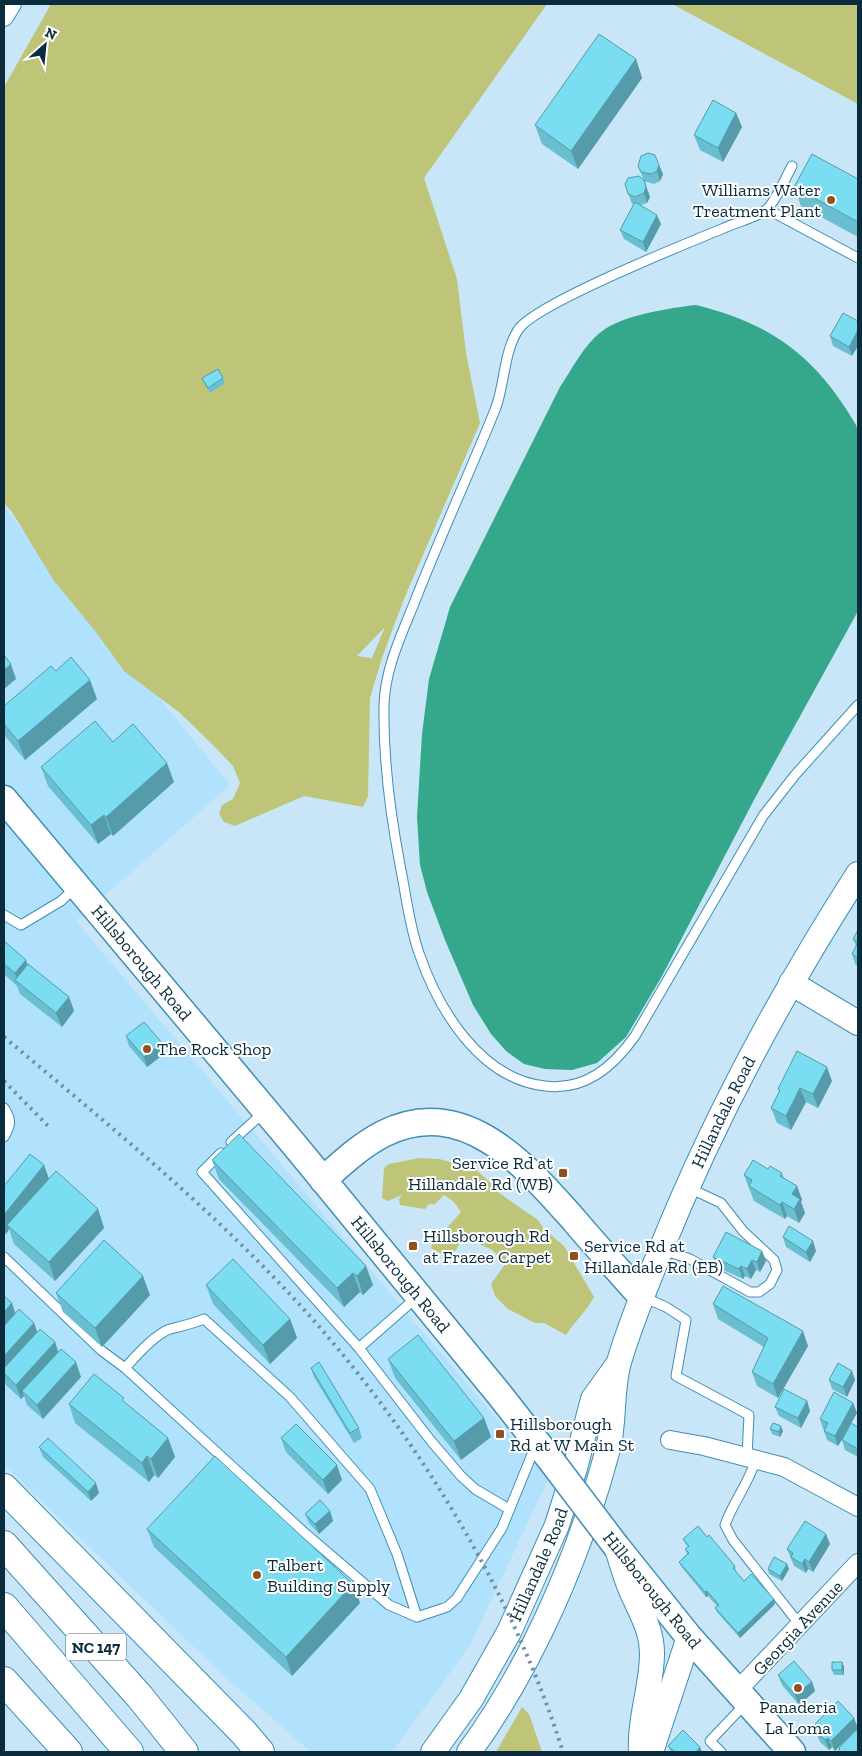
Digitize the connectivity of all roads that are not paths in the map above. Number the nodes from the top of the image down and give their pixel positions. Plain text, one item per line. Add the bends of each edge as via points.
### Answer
1 (12, 4) edge
2 (4, 17) edge
3 (792, 166) dead end
4 (767, 209) junction
5 (858, 258) edge
6 (858, 705) edge
7 (4, 799) edge
8 (858, 874) edge
9 (77, 886) junction
10 (4, 915) edge
11 (791, 983) junction
12 (858, 1023) edge
13 (4, 1108) edge
14 (264, 1112) junction
15 (4, 1137) edge
16 (323, 1180) junction
17 (686, 1186) junction
18 (661, 1250) junction
19 (4, 1257) edge
20 (419, 1296) junction
21 (642, 1297) junction
22 (359, 1348) junction
23 (618, 1365) junction
24 (125, 1368) junction
25 (670, 1440) dead end
26 (544, 1450) junction
27 (751, 1458) junction
28 (4, 1488) edge
29 (858, 1507) edge
30 (509, 1509) junction
31 (4, 1545) edge
32 (616, 1546) junction
33 (858, 1563) edge
34 (4, 1608) edge
35 (417, 1617) junction
36 (800, 1625) junction
37 (689, 1637) junction
38 (189, 1678) junction
39 (4, 1681) edge
40 (741, 1697) junction
41 (784, 1747) edge
42 (68, 1752) edge
43 (129, 1752) edge
44 (184, 1752) edge
45 (260, 1752) edge
46 (280, 1752) edge
47 (433, 1752) edge
48 (468, 1752) edge
49 (641, 1752) edge
50 (650, 1752) edge
51 (721, 1752) edge

1 - 2 street
3 - 4 lane
4 - 5 lane
4 - 6 lane via 528,318 518,331 508,356 496,406 393,655 384,704 387,784 392,820 418,950 433,989 458,1029 479,1053 504,1072 529,1084 576,1085 593,1078 621,1056 763,816
7 - 9 main road, Hillsborough Road
8 - 11 main road, Hillandale Road
9 - 10 lane via 61,901 21,925
9 - 14 main road, Hillsborough Road
11 - 12 main road
11 - 17 main road, Hillandale Road
13 - 15 lane via 10,1117 10,1126
14 - 16 main road, Hillsborough Road
14 - 22 lane via 202,1172
16 - 20 main road, Hillsborough Road
16 - 21 main road via 358,1150 394,1130 423,1124 468,1129 490,1140 520,1162
17 - 18 main road, Hillandale Road
17 - 18 lane via 721,1203 774,1260 777,1270 770,1284 759,1292 750,1292 690,1259
18 - 21 main road, Hillandale Road
19 - 24 lane via 102,1351
20 - 22 lane
20 - 26 main road, Hillsborough Road
21 - 23 main road, Hillandale Road
21 - 27 lane via 686,1320 676,1376 749,1415
22 - 30 lane via 461,1476 474,1489
23 - 47 main road, Hillandale Road via 593,1399 557,1525 509,1632 471,1699
23 - 48 main road, Hillandale Road via 609,1445 584,1530 534,1644 502,1703
24 - 35 lane via 382,1599
24 - 35 lane via 144,1348 169,1330 204,1319 290,1397 370,1489 397,1554
25 - 27 street
26 - 30 lane
26 - 32 main road, Hillsborough Road, bridge
27 - 29 street via 784,1467
27 - 36 lane via 750,1480 728,1514 725,1525 733,1540
28 - 38 highway
30 - 35 lane via 498,1535 457,1598 447,1607
31 - 44 highway, NC 147 via 133,1689
32 - 37 main road, Hillsborough Road
32 - 49 main road via 634,1598 650,1630 650,1686 640,1739
33 - 36 street, Georgia Avenue
34 - 43 highway, NC 147
36 - 40 street, Georgia Avenue
37 - 40 main road, Hillsborough Road
37 - 50 main road
38 - 45 highway
38 - 46 highway via 228,1703
39 - 42 highway
40 - 41 main road, Hillsborough Road
40 - 51 lane via 710,1741

